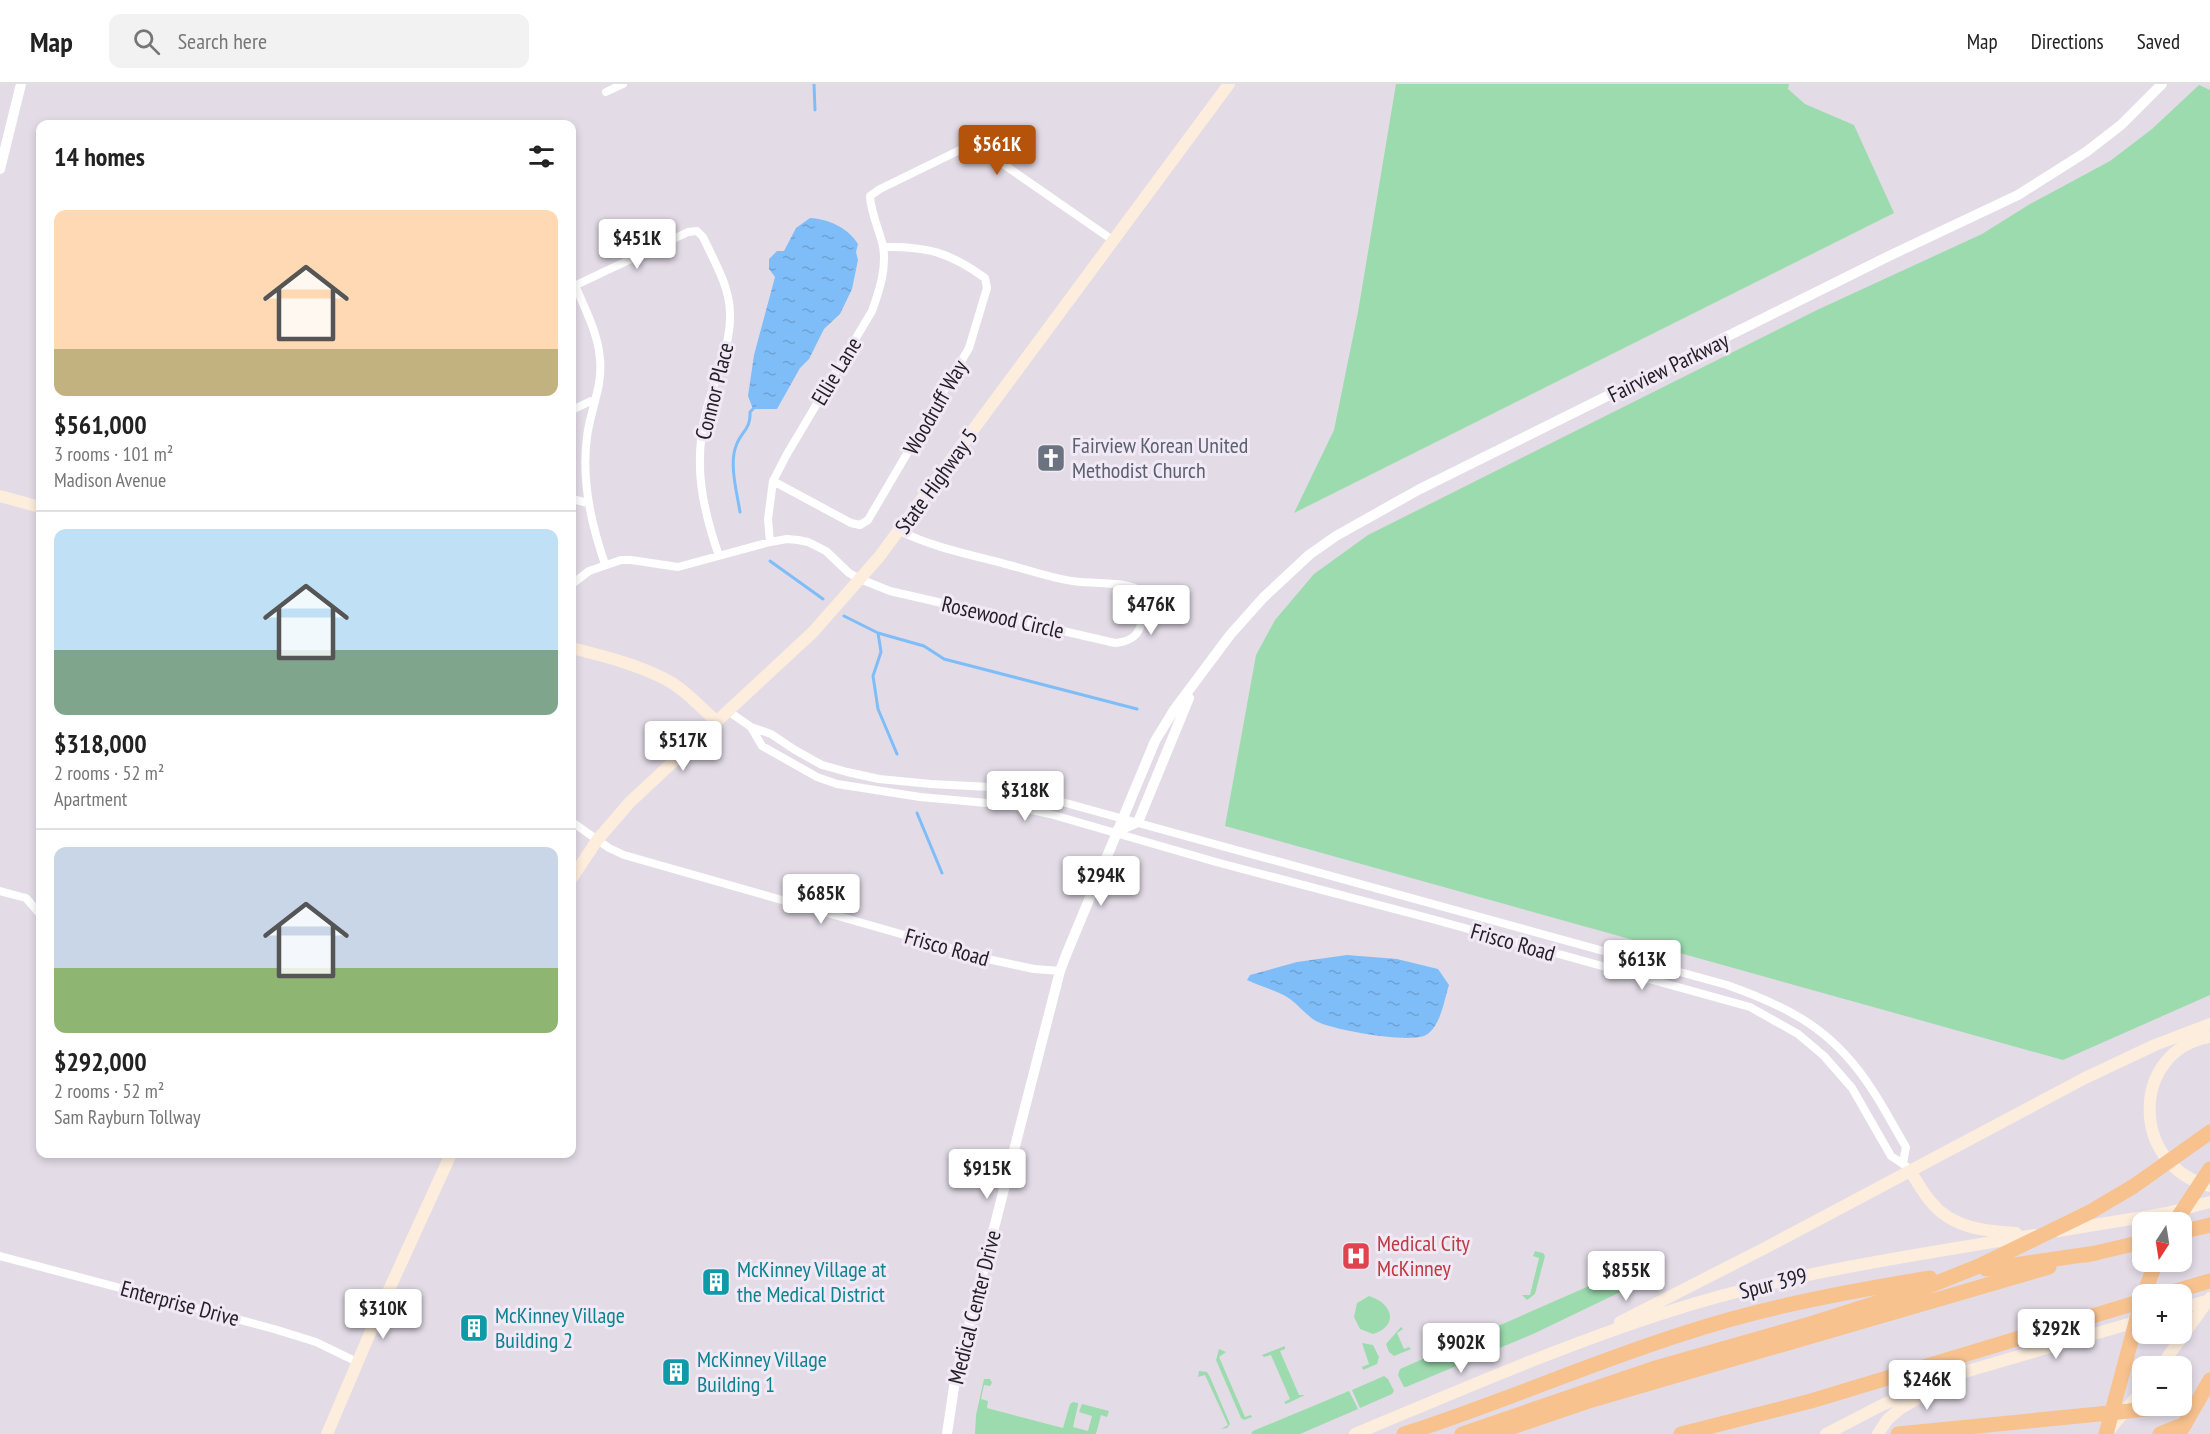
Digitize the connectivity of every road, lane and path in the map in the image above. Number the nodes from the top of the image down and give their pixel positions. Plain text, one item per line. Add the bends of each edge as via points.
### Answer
1 (21, 84) edge
2 (623, 84) edge
3 (1229, 84) edge
4 (2162, 84) edge
5 (606, 92) dead end
6 (0, 170) edge
7 (1114, 241) junction
8 (883, 247) junction
9 (576, 285) edge
10 (576, 293) edge
11 (595, 399) junction
12 (576, 408) edge
13 (774, 481) junction
14 (0, 496) edge
15 (576, 500) edge
16 (588, 503) junction
17 (36, 506) edge
18 (900, 531) junction
19 (770, 542) junction
20 (719, 556) junction
21 (605, 564) junction
22 (860, 579) junction
23 (576, 581) edge
24 (576, 649) edge
25 (1198, 679) junction
26 (728, 711) junction
27 (716, 722) junction
28 (751, 727) junction
29 (931, 784) junction
30 (929, 798) junction
31 (1121, 818) junction
32 (1137, 822) junction
33 (576, 825) edge
34 (1115, 832) junction
35 (598, 839) junction
36 (1290, 865) junction
37 (576, 872) edge
38 (1286, 881) junction
39 (0, 891) edge
40 (36, 909) edge
41 (1507, 924) junction
42 (1503, 939) junction
43 (1060, 971) junction
44 (1756, 995) junction
45 (1750, 1007) junction
46 (2210, 1024) edge
47 (2210, 1036) edge
48 (2210, 1132) edge
49 (449, 1158) edge
50 (1907, 1167) junction
51 (2210, 1169) edge
52 (2210, 1186) edge
53 (2210, 1202) edge
54 (2182, 1212) edge
55 (2208, 1226) edge
56 (2192, 1230) edge
57 (2035, 1235) junction
58 (2132, 1244) edge
59 (2096, 1253) junction
60 (0, 1256) edge
61 (2210, 1281) edge
62 (2192, 1286) edge
63 (2210, 1299) edge
64 (2132, 1304) edge
65 (2192, 1305) edge
66 (2132, 1322) edge
67 (2132, 1339) edge
68 (1578, 1344) junction
69 (2168, 1356) edge
70 (357, 1362) junction
71 (1961, 1373) junction
72 (2210, 1380) edge
73 (2210, 1394) edge
74 (2192, 1399) edge
75 (1811, 1401) junction
76 (2132, 1403) edge
77 (2132, 1411) edge
78 (2182, 1429) edge
79 (327, 1434) edge
80 (947, 1434) edge
81 (1355, 1434) edge
82 (1404, 1434) edge
83 (1462, 1434) edge
84 (1491, 1434) edge
85 (1681, 1434) edge
86 (1722, 1434) edge
87 (1826, 1434) edge
88 (1878, 1434) edge
89 (1898, 1434) edge
90 (2107, 1434) edge
91 (2160, 1434) edge

1 - 6 street
2 - 5 street
3 - 7 main road, State Highway 5
4 - 25 street, Fairview Parkway via 2121,125 2086,152 2018,195 1418,490 1336,536 1263,598 1224,641
7 - 8 street, Ellie Lane via 975,147 964,148 870,196
7 - 18 main road, State Highway 5
8 - 13 street, Ellie Lane via 880,289 872,311
8 - 13 street, Woodruff Way via 913,247 944,254 985,278 987,288 969,348 868,520 860,525 851,523
9 - 20 street, Connor Place via 688,232 697,231 703,237 727,292 730,314 700,447 704,507
10 - 11 street via 597,339 601,360
11 - 12 street
11 - 16 street via 587,437
13 - 19 street, Ellie Lane via 768,519
14 - 17 main road
15 - 16 street
16 - 21 street
18 - 22 main road, State Highway 5
18 - 22 street, Rosewood Circle via 924,542 1063,579 1132,586 1144,593 1146,600 1141,627 1134,637 1115,643 890,591
19 - 20 street
19 - 22 street via 788,539 818,546
20 - 21 street via 678,567 631,560
21 - 23 street
22 - 26 main road, State Highway 5 via 813,632
24 - 27 main road via 662,677 684,691
25 - 31 street, Fairview Parkway via 1155,741
25 - 32 street, Fairview Parkway
26 - 27 main road, State Highway 5
26 - 28 street
27 - 35 main road, State Highway 5 via 642,789
28 - 29 street via 771,734 822,765 879,779
28 - 30 street, Frisco Road via 762,746 817,777 837,784
29 - 30 street
29 - 31 street via 1033,794
30 - 34 street, Frisco Road via 1009,805
31 - 32 street
31 - 34 street, Fairview Parkway
32 - 34 street
32 - 36 street
33 - 35 street, Frisco Road
34 - 38 street, Frisco Road
34 - 43 street, Fairview Parkway
35 - 37 main road, State Highway 5
35 - 43 street, Frisco Road via 624,855 992,960
36 - 38 street
36 - 41 street
38 - 42 street, Frisco Road
39 - 40 street via 26,898
41 - 42 street
41 - 44 street
42 - 45 street, Frisco Road
43 - 80 street, Medical Center Drive via 955,1380
44 - 45 street
44 - 50 street via 1799,1016 1843,1051 1874,1092 1906,1147
45 - 50 street, Frisco Road via 1798,1034 1824,1056 1852,1088 1891,1156
46 - 50 main road via 2085,1078
47 - 52 main road via 2180,1050 2162,1069 2154,1084 2149,1120 2154,1138 2170,1164 2197,1183
48 - 83 highway via 2134,1186 2038,1239 1979,1266 1924,1288 1652,1369
49 - 70 main road
50 - 57 main road via 1930,1202 1958,1223 1975,1229
50 - 68 main road
51 - 54 highway
53 - 57 main road, Spur 399
55 - 56 highway
57 - 68 main road, Spur 399 via 1867,1262 1774,1282 1668,1311
58 - 59 highway
59 - 82 highway via 1807,1299 1737,1317
59 - 84 highway via 1634,1388
60 - 70 street, Enterprise Drive via 274,1329 316,1342
61 - 62 highway
63 - 65 main road
63 - 69 main road
64 - 75 highway
66 - 71 main road
67 - 90 highway
68 - 81 main road, Spur 399
70 - 79 main road
71 - 87 main road via 1882,1405
71 - 88 main road via 1901,1408
72 - 78 highway
73 - 74 highway
75 - 85 highway
75 - 86 highway
76 - 90 main road
77 - 89 highway
78 - 91 highway

